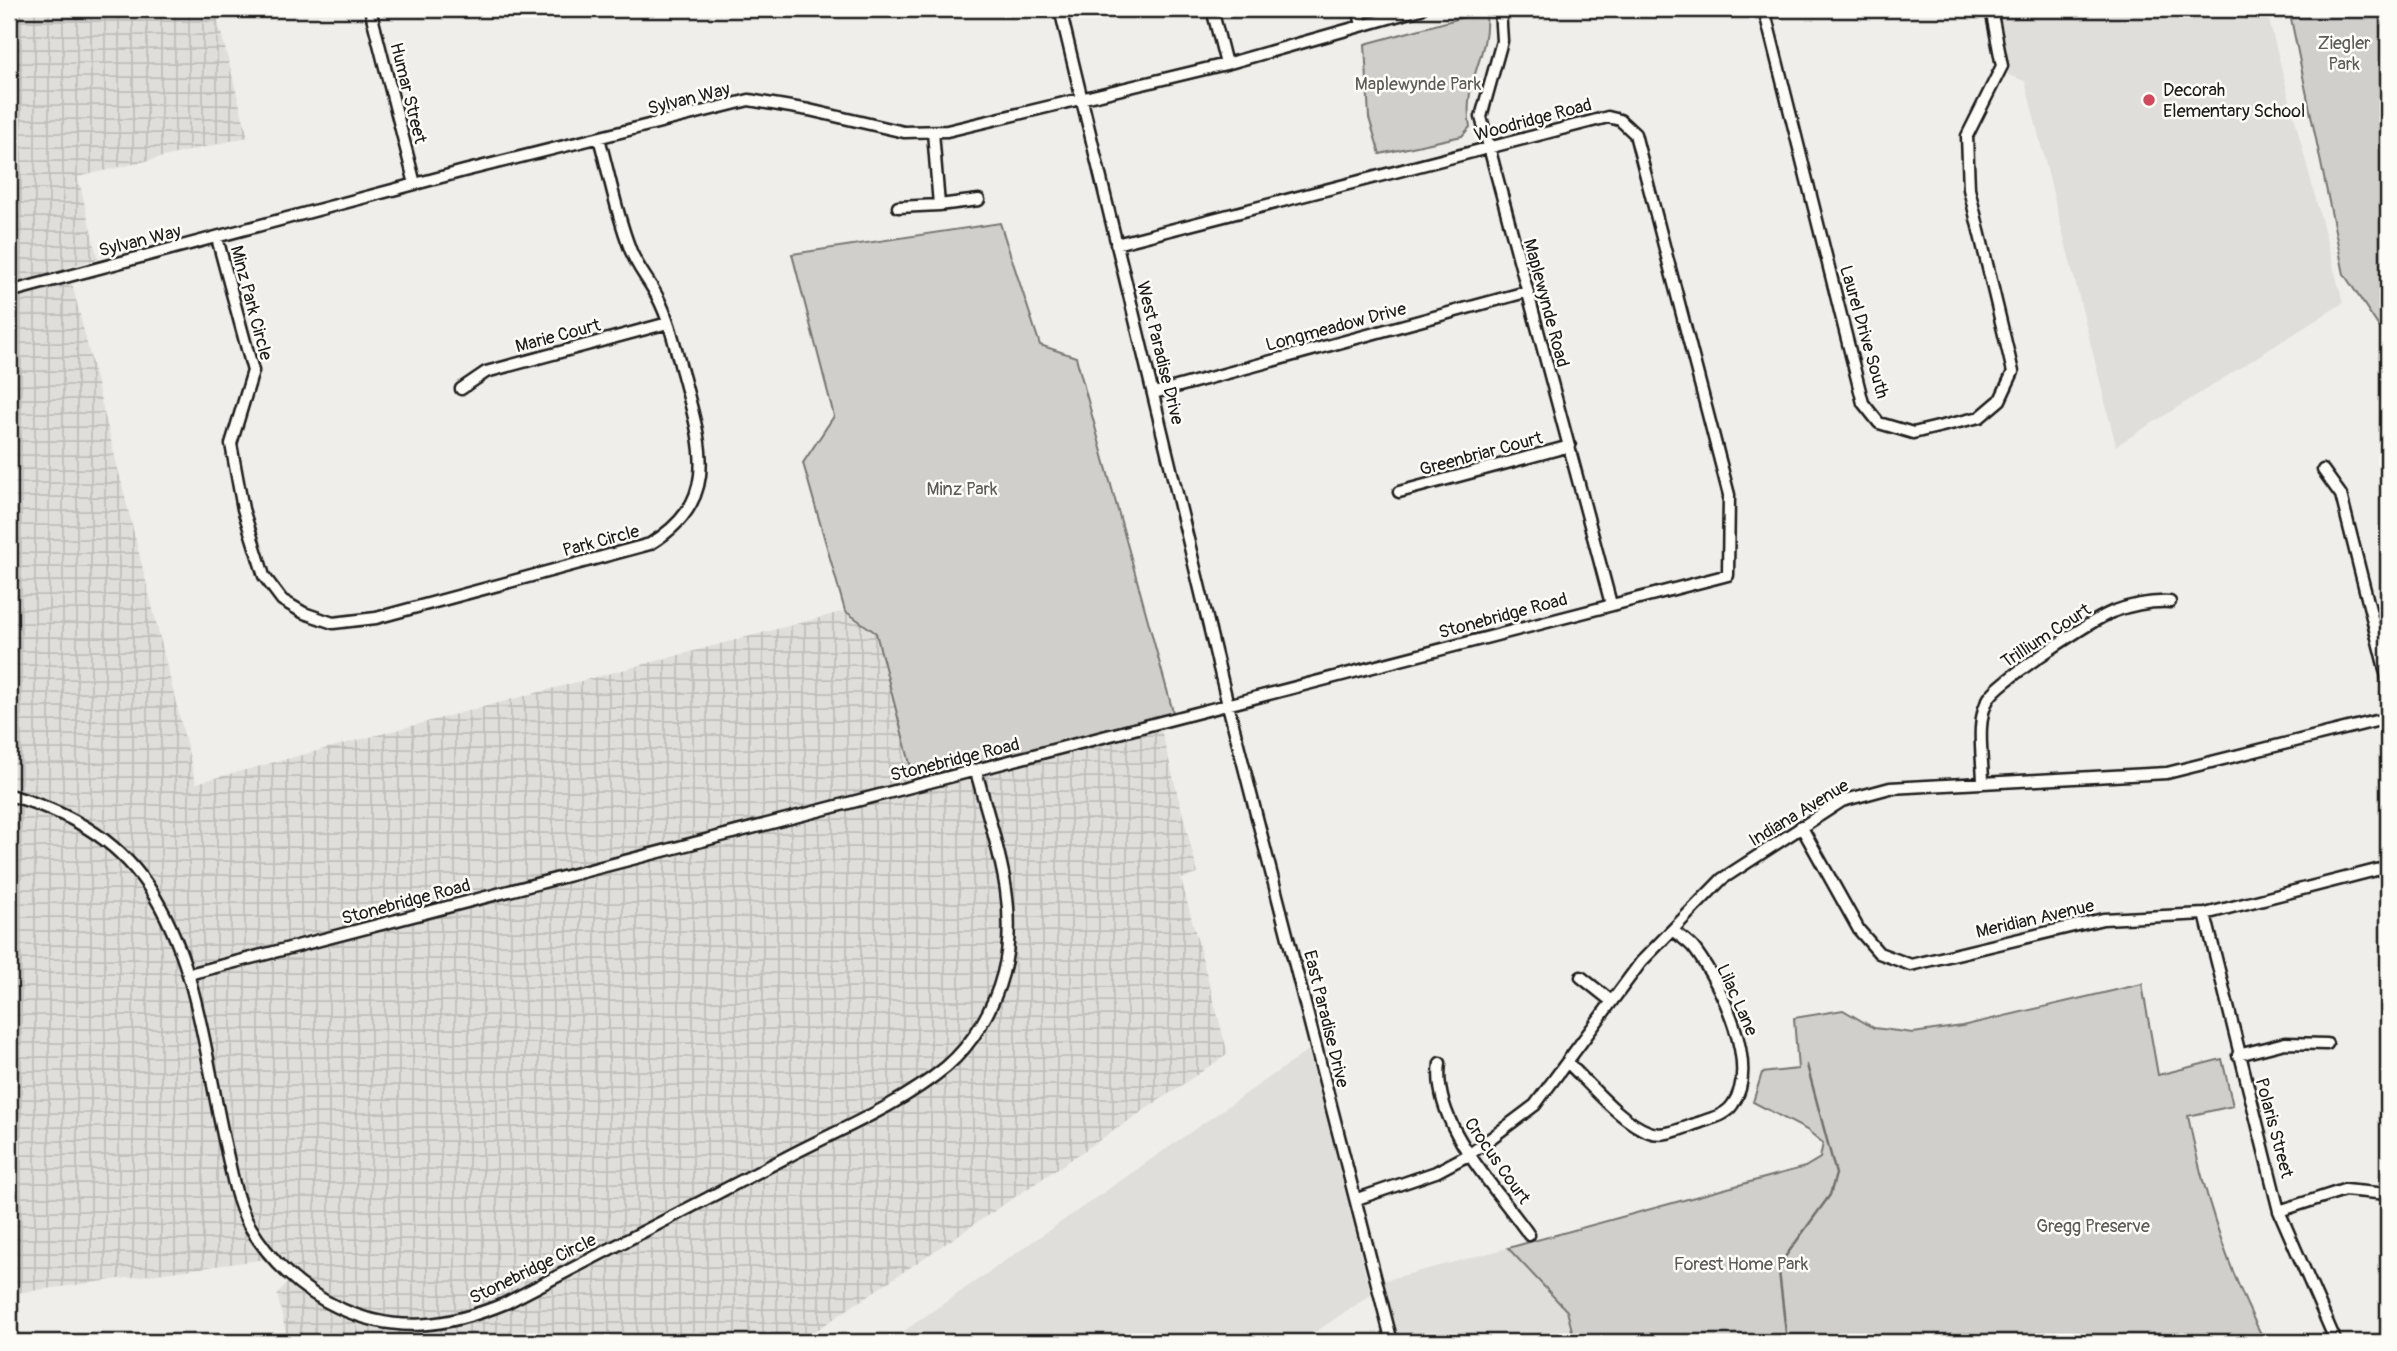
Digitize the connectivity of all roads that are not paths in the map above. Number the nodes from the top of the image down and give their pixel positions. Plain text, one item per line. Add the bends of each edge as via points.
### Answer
1 (370, 9) edge
2 (1060, 9) edge
3 (1212, 9) edge
4 (1358, 9) edge
5 (1421, 9) edge
6 (1500, 9) edge
7 (1765, 9) edge
8 (1991, 9) edge
9 (1362, 25) junction
10 (1226, 64) junction
11 (1083, 100) junction
12 (933, 132) junction
13 (599, 138) junction
14 (1490, 148) junction
15 (415, 184) junction
16 (979, 200) dead end
17 (939, 205) junction
18 (898, 207) dead end
19 (217, 238) junction
20 (1116, 244) junction
21 (9, 292) edge
22 (1526, 292) junction
23 (668, 323) junction
24 (461, 389) dead end
25 (1154, 393) junction
26 (1570, 446) junction
27 (2323, 470) dead end
28 (1399, 492) dead end
29 (1728, 575) joint
30 (2170, 602) dead end
31 (1611, 604) junction
32 (332, 623) joint
33 (2388, 681) edge
34 (1228, 705) junction
35 (2388, 718) edge
36 (976, 771) junction
37 (1983, 783) junction
38 (9, 795) edge
39 (1801, 826) junction
40 (2388, 867) edge
41 (2205, 915) junction
42 (1672, 930) junction
43 (189, 974) junction
44 (1581, 977) dead end
45 (1610, 1000) junction
46 (2327, 1044) dead end
47 (2238, 1055) junction
48 (1440, 1063) dead end
49 (1568, 1063) junction
50 (1470, 1154) junction
51 (2388, 1194) edge
52 (1357, 1199) junction
53 (2280, 1211) junction
54 (1529, 1235) dead end
55 (1392, 1342) edge
56 (2336, 1342) edge

1 - 15 street, Humar Street
2 - 11 street, West Paradise Drive
3 - 10 street
4 - 9 street
5 - 9 street, Sylvan Way
6 - 14 street, Maplewynde Road via 1502,41 1481,117
7 - 8 street, Laurel Drive South via 1863,403 1879,423 1913,433 1980,417 2000,400 2013,372 1969,189 1967,136 2002,66
9 - 10 street, Sylvan Way
10 - 11 street, Sylvan Way
11 - 12 street, Sylvan Way
11 - 20 street, West Paradise Drive
12 - 13 street, Sylvan Way via 904,132 749,100
12 - 17 street
13 - 15 street, Sylvan Way
13 - 23 street, Park Circle via 629,247
14 - 20 street, Woodridge Road
14 - 22 street, Maplewynde Road
14 - 29 street, Woodridge Road via 1608,117 1620,120 1635,134 1729,495
15 - 19 street, Sylvan Way
16 - 17 street
17 - 18 street
19 - 21 street, Sylvan Way
19 - 32 street, Minz Park Circle via 253,372 231,444 251,537 264,576 282,600
20 - 25 street, West Paradise Drive
22 - 25 street, Longmeadow Drive
22 - 26 street, Maplewynde Road
23 - 24 street, Marie Court via 486,372
23 - 32 street, Park Circle via 701,443 703,469 686,514 673,530 638,548 376,618
25 - 34 street, West Paradise Drive
26 - 28 street, Greenbriar Court
26 - 31 street, Maplewynde Road
27 - 33 street via 2341,495
29 - 31 street, Stonebridge Road
30 - 37 street, Trillium Court via 2148,601 2110,613 2008,678 1988,699 1982,723
31 - 34 street, Stonebridge Road
34 - 36 street, Stonebridge Road
34 - 52 street, East Paradise Drive
35 - 37 street, Indiana Avenue via 2168,774
36 - 43 street, Stonebridge Road
36 - 43 street, Stonebridge Circle via 1007,889 1009,934 1003,975 969,1043 947,1066 885,1107 468,1319 403,1325 360,1318 301,1286 272,1257 248,1223 234,1180
37 - 39 street, Indiana Avenue via 1865,792
38 - 43 street, Stonebridge Circle via 51,807 92,829 120,853 147,885
39 - 41 street, Meridian Avenue via 1860,930 1879,953 1912,965 2103,919
39 - 42 street, Indiana Avenue via 1722,879
40 - 41 street, Meridian Avenue
41 - 47 street, Polaris Street
42 - 45 street, Indiana Avenue
42 - 49 street, Lilac Lane via 1695,949 1733,1022 1742,1052 1743,1083 1732,1106 1720,1116 1688,1127 1651,1133 1634,1124
44 - 45 street
45 - 49 street, Indiana Avenue
46 - 47 street via 2285,1043
47 - 53 street, Polaris Street
48 - 50 street, Crocus Court via 1437,1080 1442,1103
49 - 50 street, Indiana Avenue via 1535,1105
50 - 52 street, Indiana Avenue via 1436,1172
50 - 54 street, Crocus Court
51 - 53 street via 2344,1190
52 - 55 street, East Paradise Drive
53 - 56 street, Polaris Street

